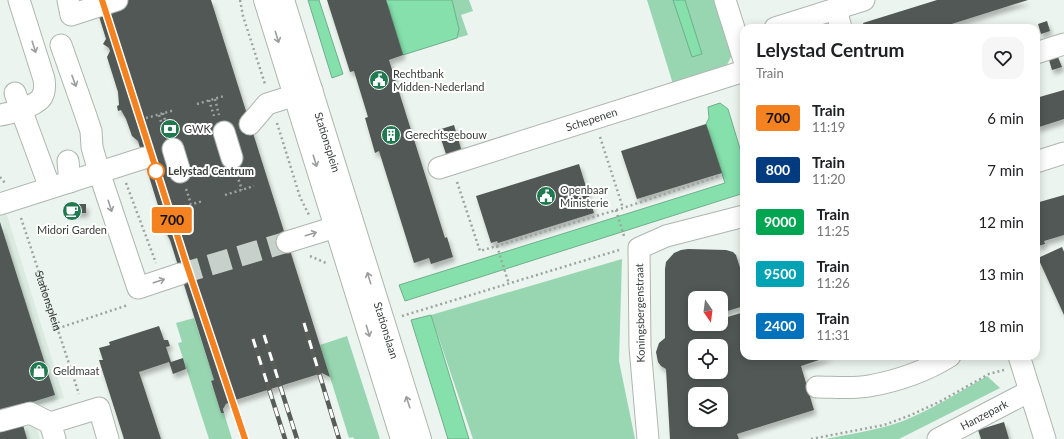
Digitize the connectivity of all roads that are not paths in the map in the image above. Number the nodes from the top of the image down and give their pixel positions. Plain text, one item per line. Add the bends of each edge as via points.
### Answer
1 (19, 0) edge
2 (68, 0) edge
3 (117, 0) edge
4 (265, 0) edge
5 (283, 0) edge
6 (725, 0) edge
7 (864, 0) edge
8 (838, 18) edge
9 (800, 24) edge
10 (740, 37) edge
11 (1064, 44) edge
12 (61, 45) dead end
13 (1040, 52) edge
14 (740, 72) edge
15 (303, 92) junction
16 (18, 101) junction
17 (0, 115) edge
18 (250, 124) dead end
19 (224, 132) dead end
20 (173, 149) dead end
21 (1064, 153) edge
22 (144, 158) dead end
23 (232, 158) dead end
24 (68, 161) dead end
25 (1040, 161) edge
26 (445, 166) road end
27 (99, 172) junction
28 (180, 172) dead end
29 (70, 182) junction
30 (50, 188) junction
31 (8, 202) edge
32 (740, 217) edge
33 (335, 227) junction
34 (287, 242) tunnel mouth
35 (180, 274) tunnel mouth
36 (944, 360) edge
37 (1021, 361) edge
38 (817, 387) dead end
39 (1030, 391) junction
40 (0, 421) edge
41 (53, 431) edge
42 (108, 439) edge
43 (402, 439) edge
44 (420, 439) edge
45 (648, 439) edge
46 (938, 439) edge
47 (1045, 439) edge

1 -> 16 street via 45,87 40,100 33,105
2 - 3 street via 72,15
4 -> 15 main road, Stationsplein
5 - 15 main road, Stationsplein
6 - 10 street
7 - 8 street
8 - 9 street
11 - 13 street
12 -> 27 street via 91,131 92,147
14 - 26 street, Schepenen
15 - 18 street via 267,104
15 - 33 main road, Stationsplein
16 - 17 street
16 - 30 street
19 - 23 street
20 - 28 street
21 - 25 street
22 - 27 street
24 - 29 street
27 - 29 street
27 -> 35 street via 136,296
29 - 30 street
30 - 31 street
32 - 45 street, Koningsbergenstraat via 631,242
34 -> 33 street
33 -> 43 main road, Stationslaan
44 -> 33 main road, Stationslaan via 383,322
36 - 38 street via 905,378 868,387
37 - 39 street
39 - 46 street, Hanzepark
39 - 47 street
40 - 41 street via 30,413
41 - 42 street via 99,408

